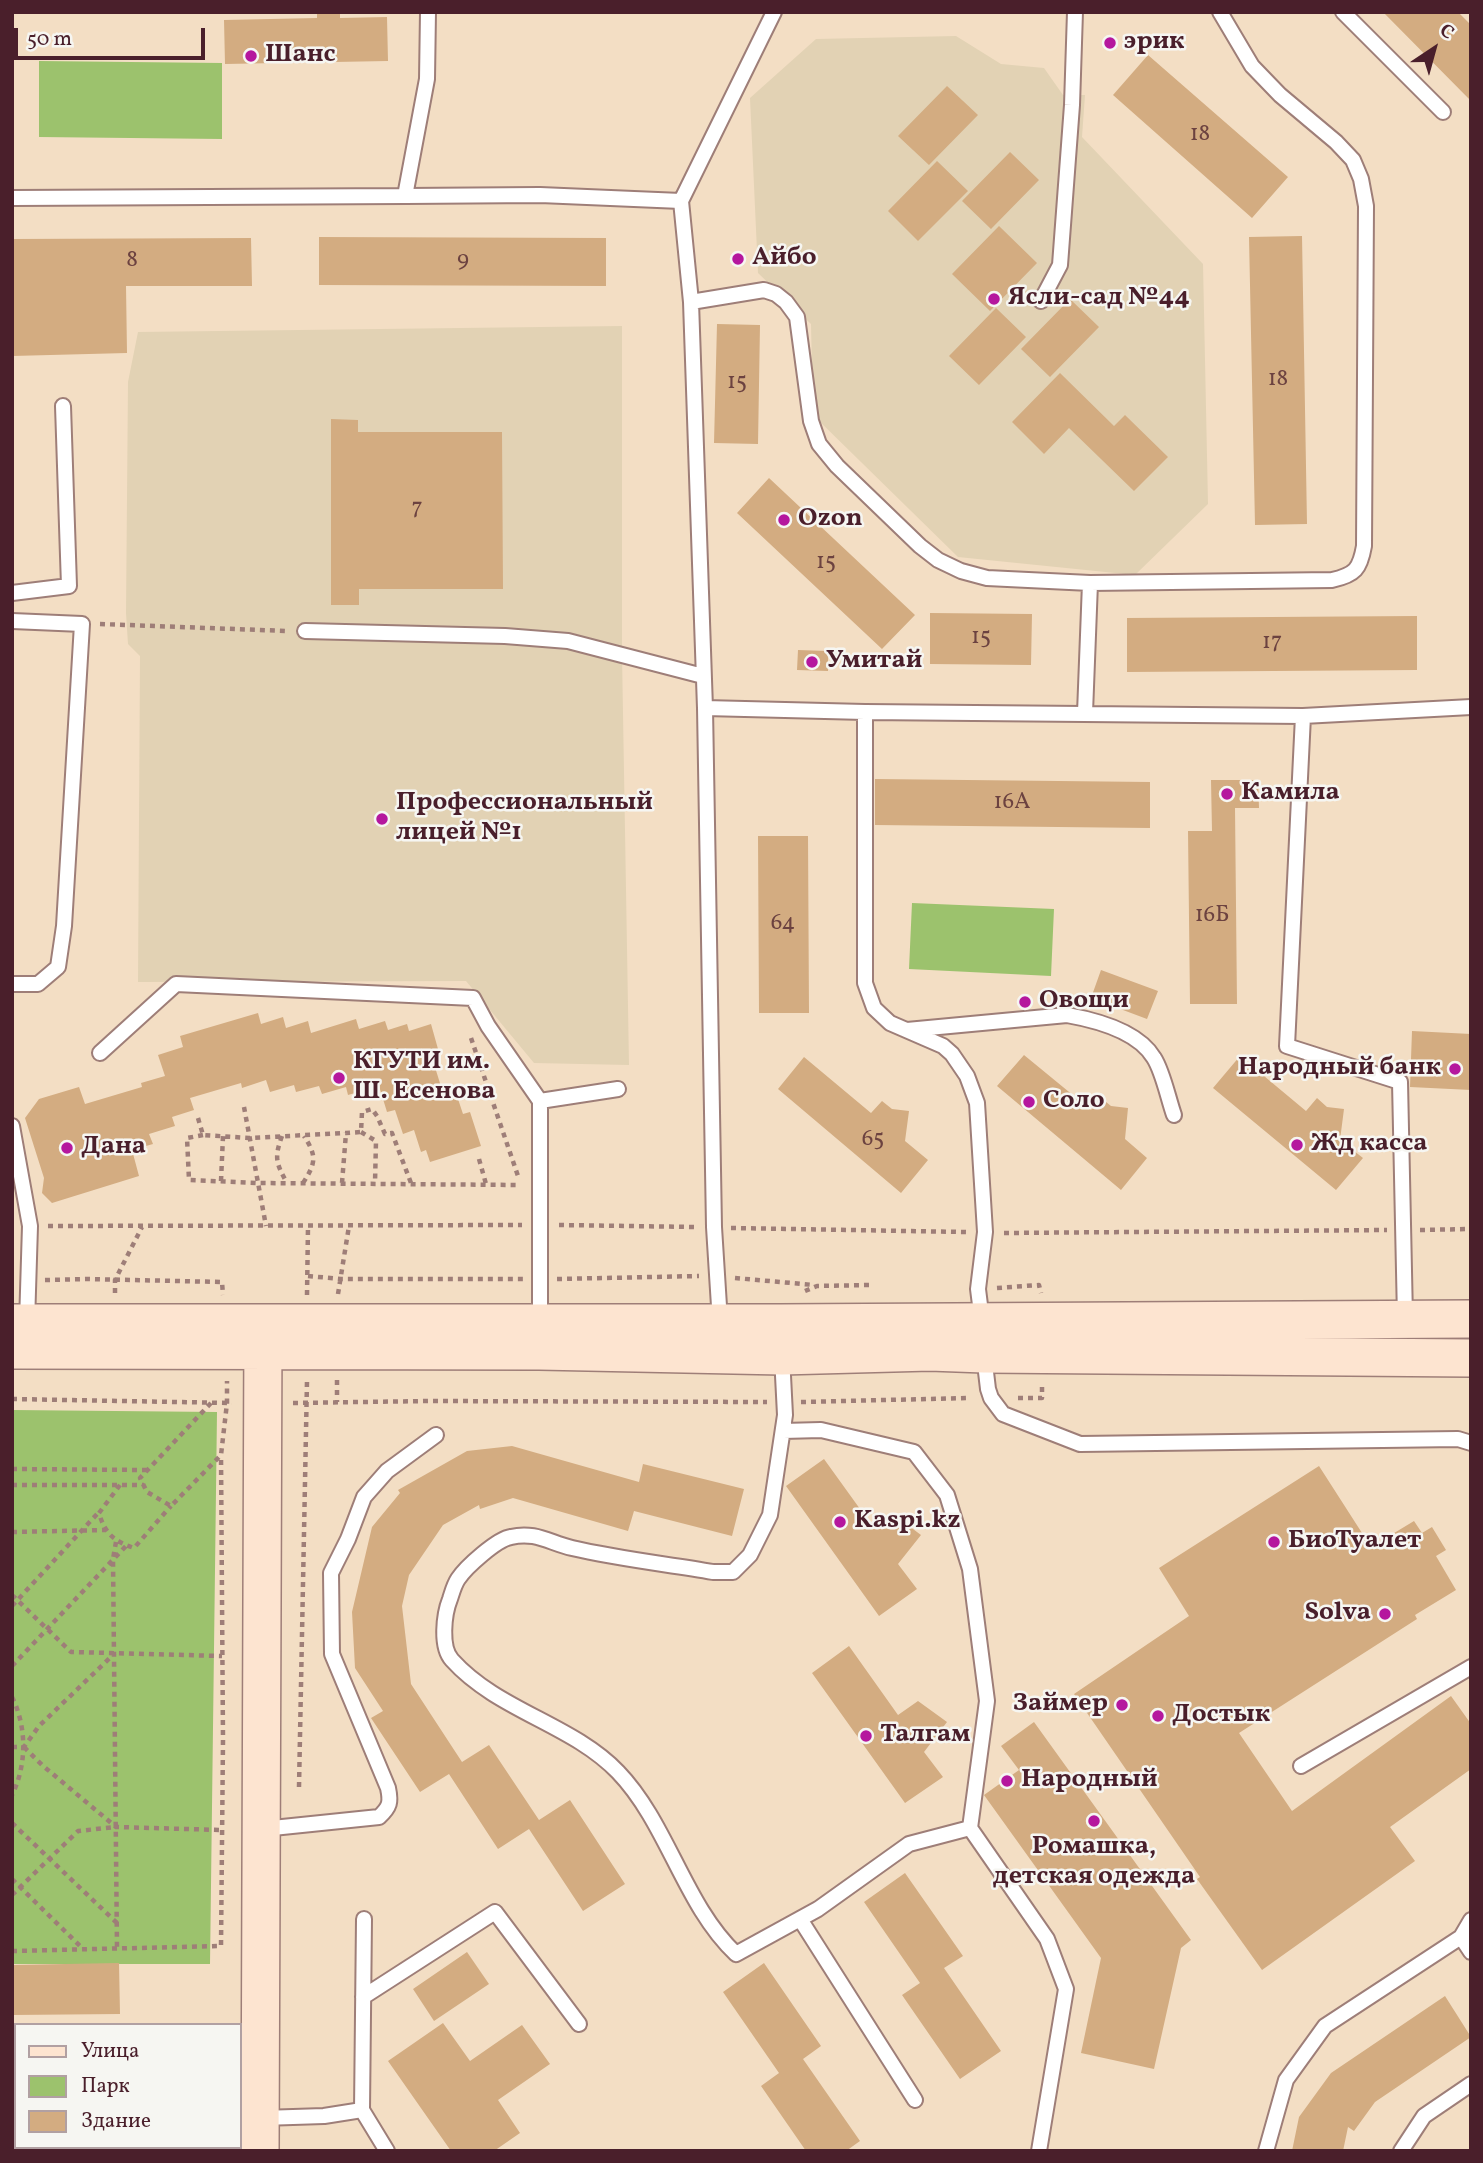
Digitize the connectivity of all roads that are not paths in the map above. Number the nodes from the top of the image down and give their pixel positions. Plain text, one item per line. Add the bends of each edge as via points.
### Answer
1 (428, 12) edge
2 (774, 12) edge
3 (1075, 12) edge
4 (1220, 12) edge
5 (1343, 12) edge
6 (1443, 112) dead end
7 (405, 196) junction
8 (12, 198) edge
9 (681, 201) junction
10 (1041, 301) dead end
11 (691, 302) junction
12 (63, 405) dead end
13 (1090, 583) junction
14 (12, 593) edge
15 (12, 621) edge
16 (305, 631) road end
17 (703, 676) junction
18 (1471, 707) edge
19 (705, 708) junction
20 (864, 712) junction
21 (1085, 713) junction
22 (1303, 716) junction
23 (12, 984) edge
24 (906, 1030) junction
25 (100, 1053) dead end
26 (618, 1089) dead end
27 (540, 1101) junction
28 (1174, 1115) dead end
29 (12, 1126) edge
30 (1471, 1319) edge
31 (982, 1328) junction
32 (263, 1336) junction
33 (539, 1336) junction
34 (20, 1337) edge
35 (721, 1338) junction
36 (1404, 1339) junction
37 (781, 1340) junction
38 (1471, 1358) edge
39 (783, 1431) junction
40 (436, 1435) dead end
41 (1471, 1443) edge
42 (1471, 1667) edge
43 (1301, 1766) dead end
44 (970, 1828) junction
45 (262, 1829) junction
46 (364, 1919) dead end
47 (800, 1919) junction
48 (1471, 1920) edge
49 (1461, 1937) junction
50 (1471, 1952) edge
51 (363, 1997) junction
52 (579, 2024) dead end
53 (1471, 2084) edge
54 (915, 2100) dead end
55 (362, 2110) junction
56 (260, 2135) edge
57 (387, 2151) edge
58 (1039, 2151) edge
59 (1266, 2151) edge
60 (1401, 2151) edge

1 - 7 lane via 427,79
2 - 9 lane
3 - 10 lane via 1060,265
4 - 13 lane via 1252,66 1336,142 1353,160 1362,179 1366,233 1361,564 1352,573 1332,580
5 - 6 lane
7 - 8 lane
7 - 9 lane
9 - 11 lane
11 - 13 lane via 764,290 786,302 797,317 811,421 819,444 879,508 937,559 987,578
11 - 17 lane
12 - 14 lane via 69,586
13 - 21 lane
15 - 23 lane via 82,624 58,967 38,984
16 - 17 lane via 568,641
17 - 19 lane
18 - 22 lane
19 - 20 lane
19 - 35 lane via 714,1227
20 - 21 lane
20 - 24 lane via 865,983 874,1008
21 - 22 lane
22 - 36 lane via 1287,1046 1400,1082
24 - 28 lane via 1066,1015 1088,1019 1123,1032 1147,1049 1155,1059
24 - 31 lane via 952,1054 977,1103 985,1232
25 - 27 lane via 176,984 473,998
26 - 27 lane
27 - 33 lane
29 - 34 lane via 30,1226
30 - 36 main road
31 - 36 main road via 1044,1338
31 - 37 main road
31 - 41 lane via 988,1389 1003,1414 1080,1444 1458,1439
32 - 33 main road
32 - 34 main road
32 - 45 main road
33 - 35 main road
35 - 37 main road
36 - 38 main road
37 - 39 lane
39 - 44 lane via 821,1430 914,1452 947,1495 970,1569 987,1701
39 - 47 lane via 770,1515 750,1555 733,1572 570,1548 536,1535 509,1537 476,1559 457,1581 443,1628 449,1658 488,1692 604,1758 631,1786 706,1917 736,1954
40 - 45 lane via 387,1471 364,1497 331,1573 332,1654 388,1788 388,1809 379,1817
42 - 43 lane
44 - 47 lane via 909,1844
44 - 58 lane via 1047,1939 1066,1989
45 - 56 main road
46 - 51 lane
47 - 54 lane
48 - 49 lane
49 - 50 lane
49 - 59 lane via 1325,2026 1286,2080
51 - 52 lane via 495,1913
51 - 55 lane
53 - 60 lane via 1424,2116
55 - 56 lane
55 - 57 lane

